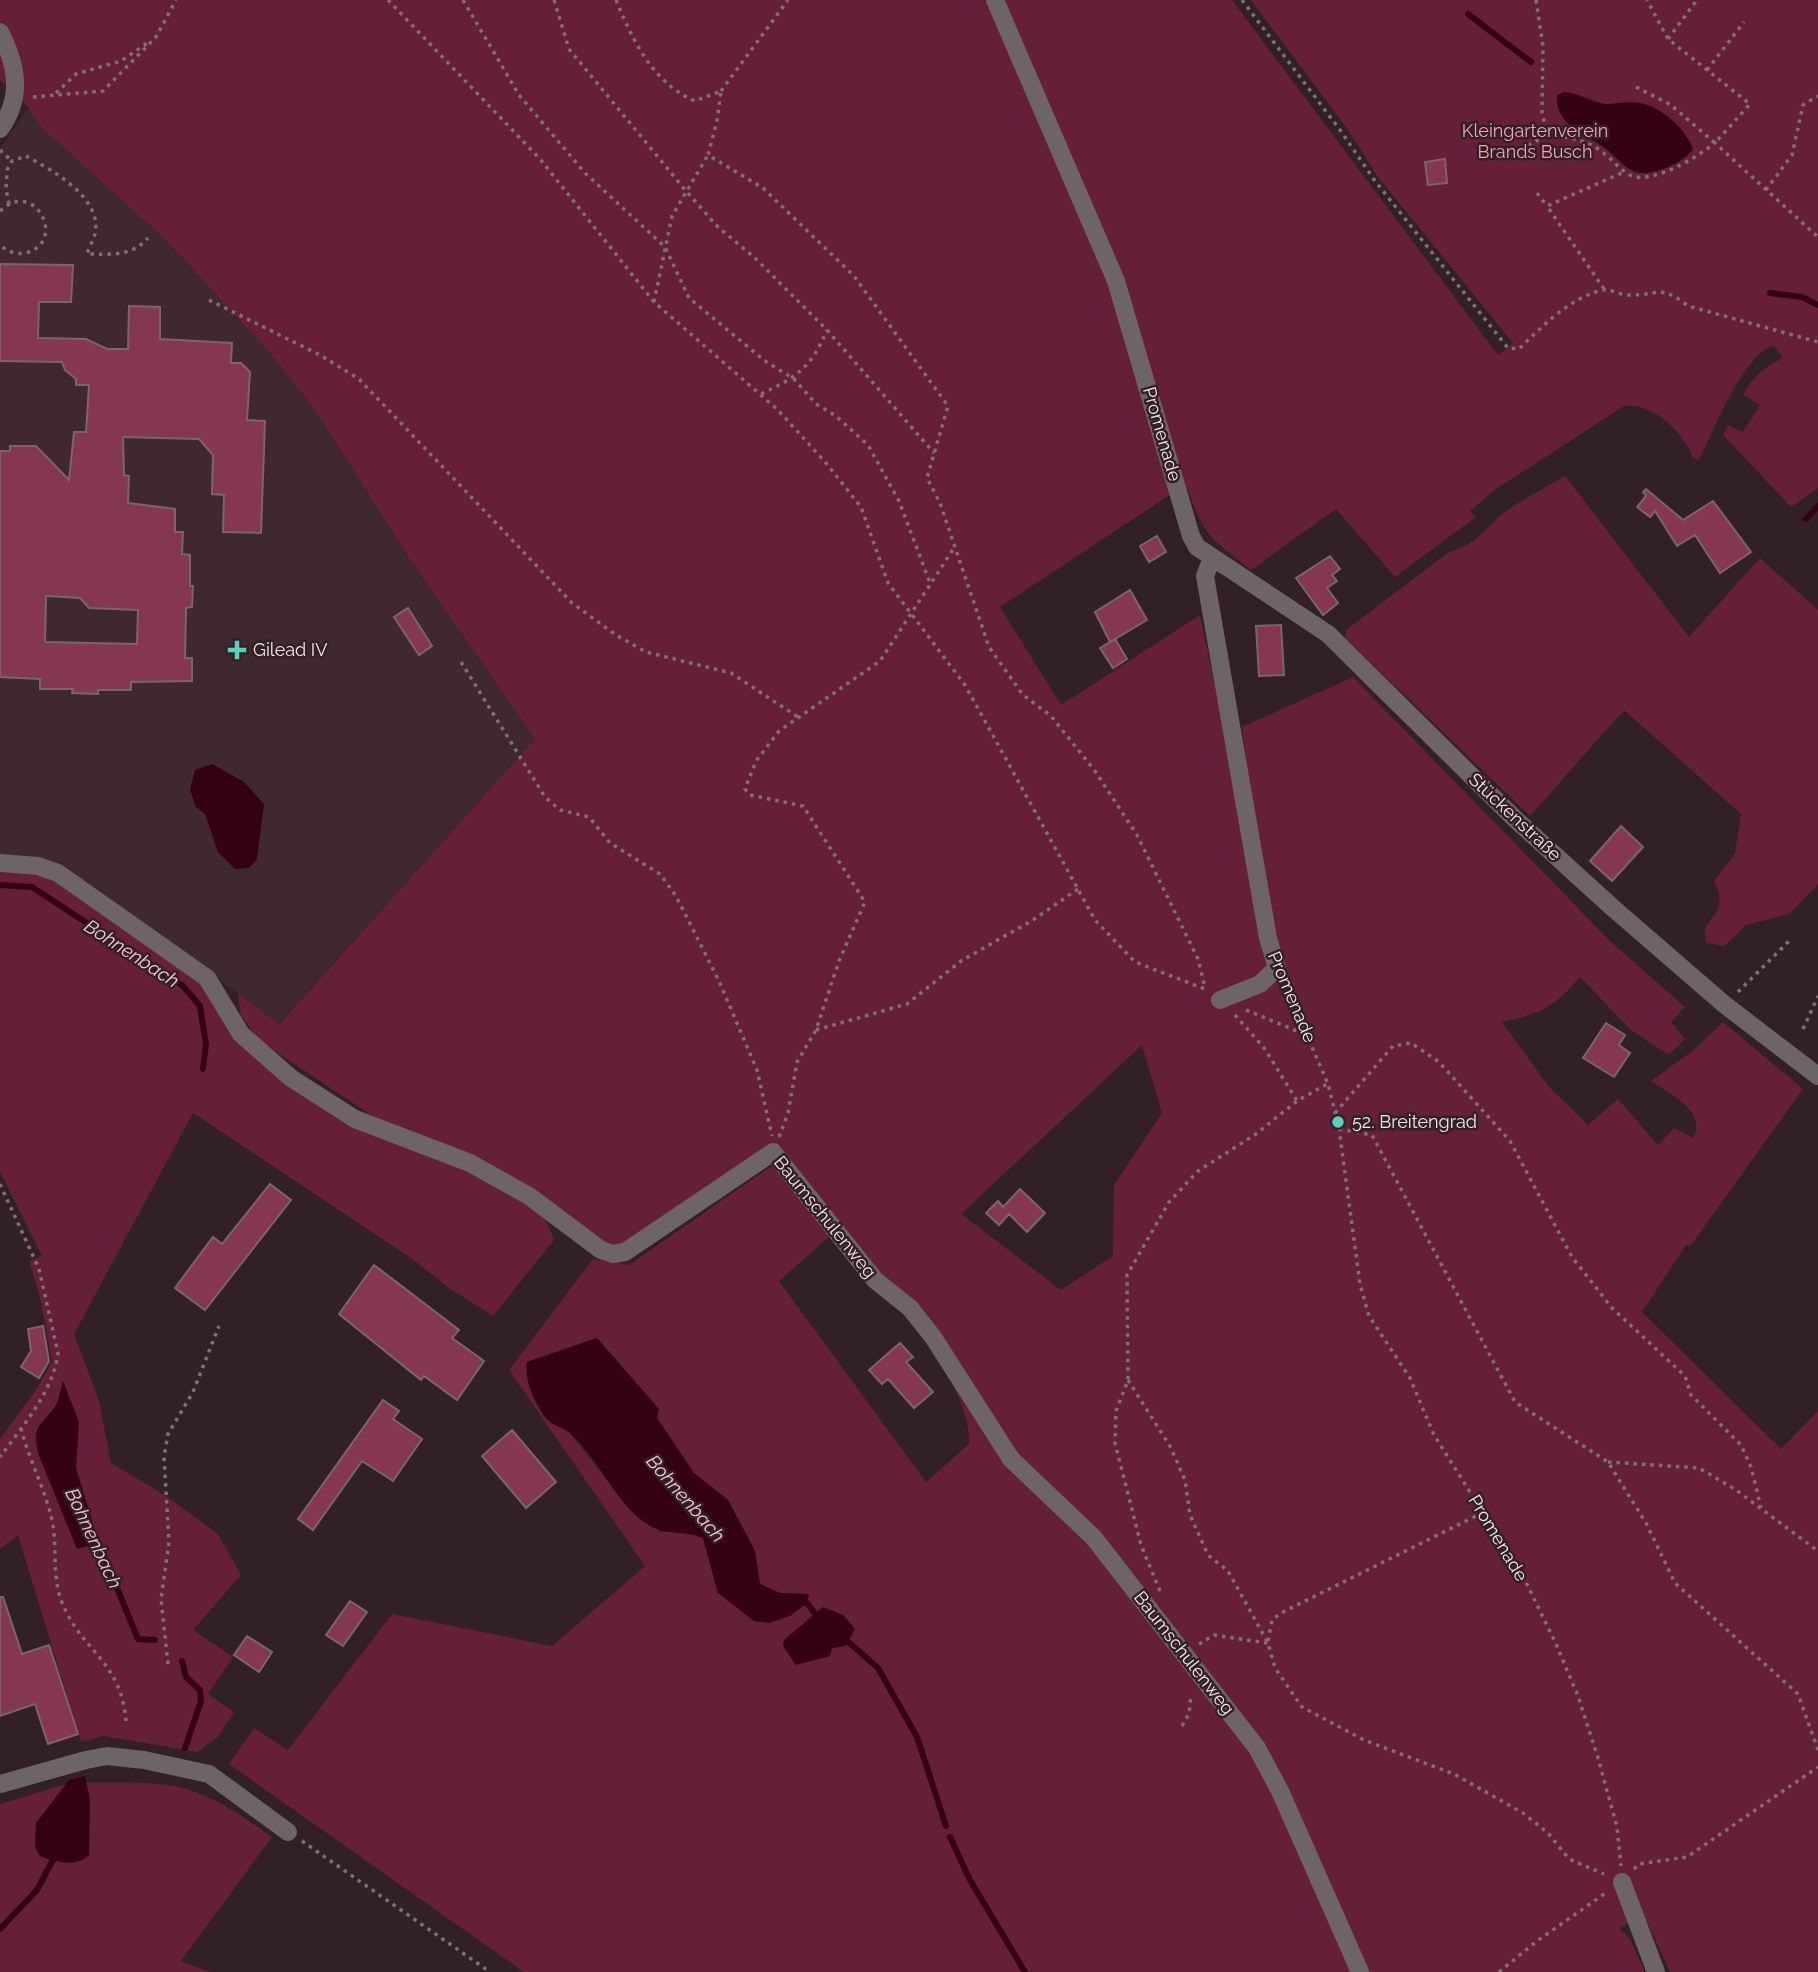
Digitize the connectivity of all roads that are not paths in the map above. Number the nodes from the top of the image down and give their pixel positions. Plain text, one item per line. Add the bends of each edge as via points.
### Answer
1 (995, 0) edge
2 (0, 32) edge
3 (0, 129) edge
4 (1212, 558) junction
5 (0, 863) edge
6 (1213, 995) road end
7 (1818, 1076) edge
8 (0, 1784) edge
9 (288, 1832) road end
10 (1622, 1882) road end
11 (1360, 1972) edge
12 (1657, 1972) edge

1 - 4 street, Promenade via 1116,281 1191,536
2 - 3 street via 16,78 15,98
4 - 6 street, Promenade via 1205,576 1268,938 1278,968 1261,984
4 - 7 street, Stückenstraße via 1328,634 1514,818 1725,1004
5 - 11 street, Baumschulenweg via 38,866 58,873 194,967 217,992 241,1034 291,1078 355,1119 482,1170 529,1196 601,1250 625,1252 773,1152 875,1280 910,1308 933,1337 1011,1459 1094,1538 1257,1748
8 - 9 street via 107,1756 144,1759 209,1774
10 - 12 street

